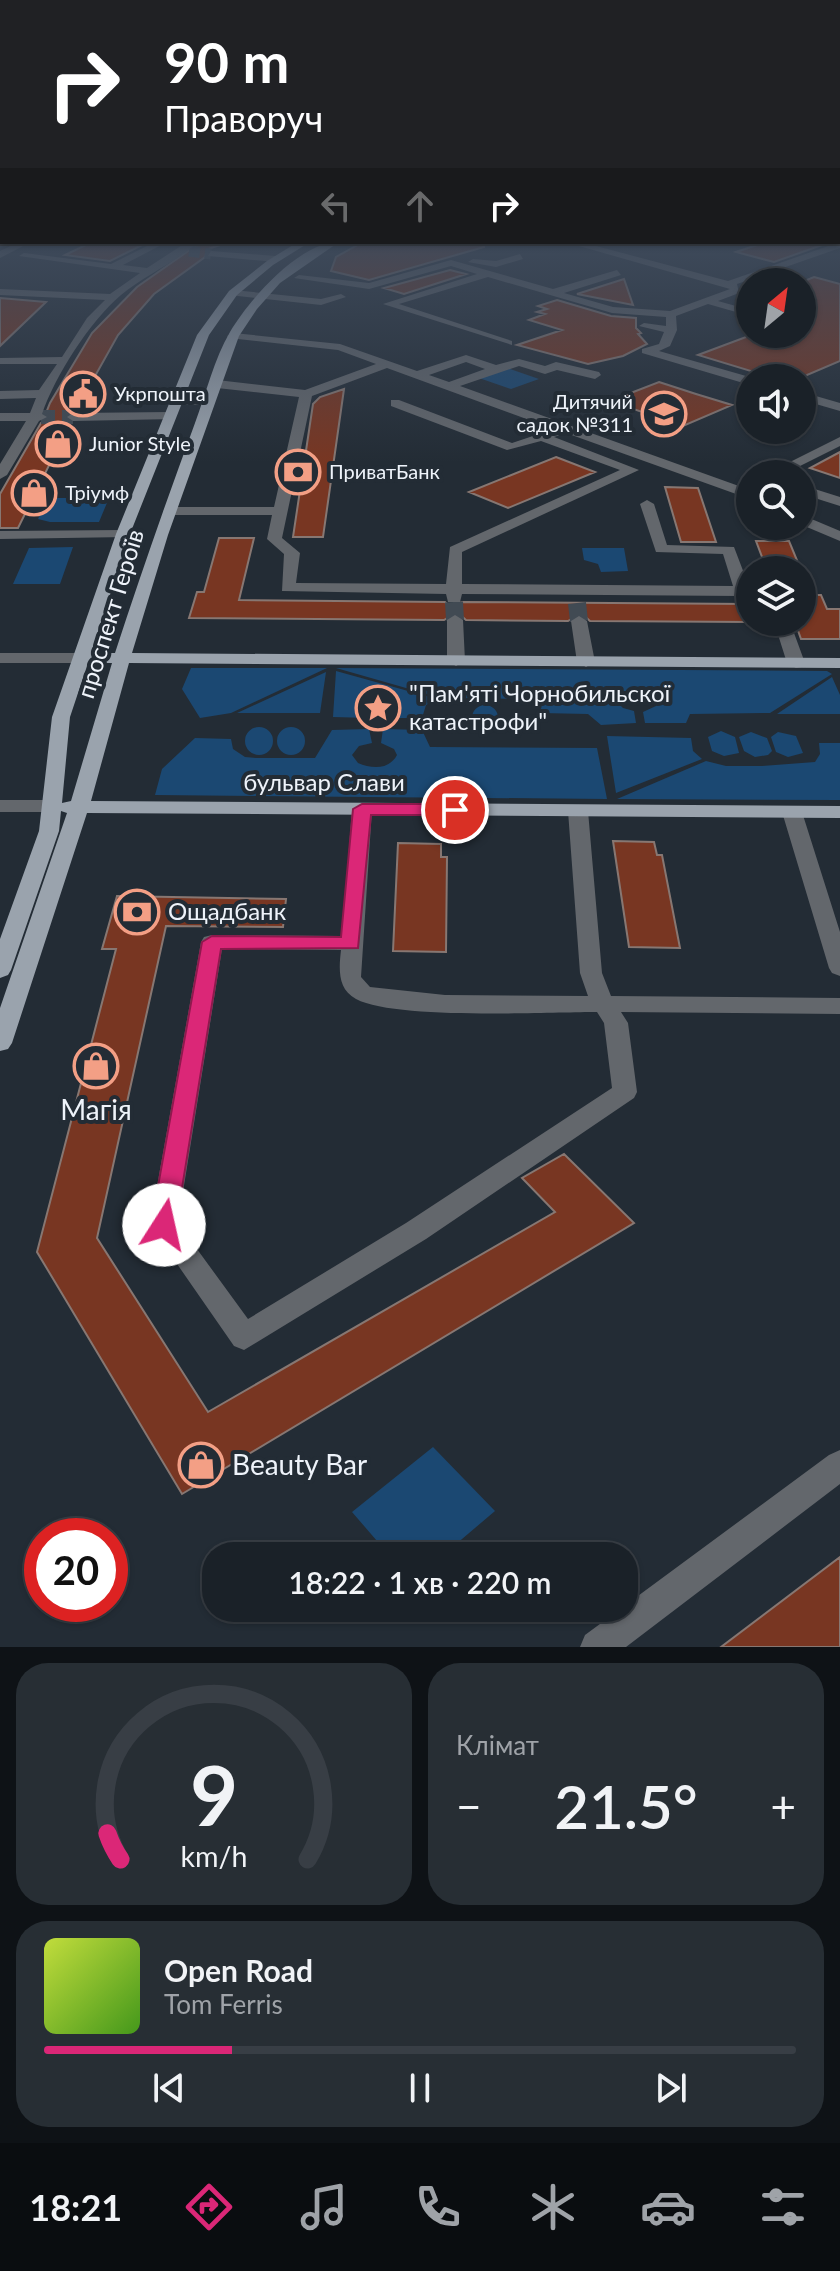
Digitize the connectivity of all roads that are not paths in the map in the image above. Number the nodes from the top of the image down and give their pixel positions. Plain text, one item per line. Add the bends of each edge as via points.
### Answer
1 (101, 309) edge
2 (222, 309) edge
3 (249, 309) edge
4 (403, 309) edge
5 (608, 309) edge
6 (686, 309) edge
7 (637, 311) junction
8 (671, 314) junction
9 (644, 326) junction
10 (671, 330) junction
11 (233, 336) junction
12 (508, 343) dead end
13 (654, 348) junction
14 (64, 360) junction
15 (0, 361) edge
16 (387, 364) junction
17 (496, 369) junction
18 (417, 375) junction
19 (595, 375) dead end
20 (736, 377) edge
21 (217, 384) junction
22 (449, 386) junction
23 (43, 394) junction
24 (306, 394) junction
25 (0, 395) edge
26 (816, 400) edge
27 (177, 401) junction
28 (209, 401) junction
29 (395, 403) dead end
30 (840, 407) edge
31 (171, 416) junction
32 (0, 417) edge
33 (38, 417) junction
34 (73, 417) tunnel mouth
35 (568, 428) junction
36 (544, 438) junction
37 (840, 441) edge
38 (801, 460) edge
39 (0, 475) edge
40 (736, 486) edge
41 (816, 494) edge
42 (840, 502) edge
43 (647, 504) dead end
44 (170, 511) junction
45 (278, 511) junction
46 (816, 526) edge
47 (123, 534) junction
48 (0, 535) edge
49 (840, 537) edge
50 (736, 568) edge
51 (736, 593) edge
52 (454, 596) junction
53 (455, 620) tunnel mouth
54 (579, 621) tunnel mouth
55 (787, 636) edge
56 (0, 658) edge
57 (82, 658) junction
58 (122, 659) junction
59 (456, 661) junction
60 (586, 662) junction
61 (796, 663) junction
62 (840, 663) edge
63 (0, 806) edge
64 (52, 806) junction
65 (79, 807) junction
66 (362, 809) junction
67 (578, 811) junction
68 (792, 812) junction
69 (840, 812) edge
70 (351, 943) junction
71 (840, 968) edge
72 (0, 970) edge
73 (607, 1006) junction
74 (840, 1006) edge
75 (0, 1043) edge
76 (840, 1465) edge
77 (597, 1647) edge

1 - 14 street
2 - 27 main road, проспект Героїв via 203,335
3 - 11 main road, проспект Героїв
4 - 12 street
5 - 7 street
6 - 8 street
7 - 8 street
7 - 9 street
8 - 10 street
9 - 10 street
9 - 13 street
10 - 13 street via 664,346
11 - 16 street via 340,347
11 - 21 main road, проспект Героїв
13 - 20 street via 646,351
14 - 15 street
14 - 23 street
16 - 18 street
16 - 24 street
17 - 18 street via 466,358
17 - 19 street via 519,362
17 - 22 street
18 - 22 street
21 - 24 street
21 - 28 main road, проспект Героїв
22 - 35 street
23 - 25 street
23 - 33 street
24 - 45 street
26 - 30 street
27 - 28 street
27 - 31 main road, проспект Героїв
28 - 44 main road, проспект Героїв
29 - 36 street via 512,447
31 - 34 street
31 - 47 main road, проспект Героїв
32 - 33 street
33 - 39 street
35 - 36 street
35 - 40 street
36 - 52 street via 632,470 455,550
37 - 38 street
41 - 42 street
43 - 50 street via 661,549 729,550
44 - 45 street
44 - 58 main road, проспект Героїв
45 - 52 street via 274,539 292,553 288,588
46 - 49 street
47 - 48 street
47 - 57 main road, проспект Героїв
51 - 52 street
53 - 59 street
54 - 60 street
55 - 61 street
56 - 57 street
57 - 58 main road
57 - 64 main road, проспект Героїв via 61,717
58 - 59 main road
58 - 65 main road, проспект Героїв
59 - 60 main road
60 - 61 main road
61 - 62 main road
63 - 64 street, бульвар Слави
64 - 65 main road, бульвар Слави
64 - 72 main road, проспект Героїв via 49,831
65 - 66 main road, бульвар Слави
65 - 75 main road, проспект Героїв
66 - 67 main road, бульвар Слави
66 - 70 street
67 - 68 main road, бульвар Слави
67 - 73 street via 591,973
68 - 69 main road, бульвар Слави
68 - 71 street
70 - 73 street via 350,978 362,993 382,999
70 - 73 street via 212,942 164,1225 244,1337 625,1092 616,1023
73 - 74 street
76 - 77 street

